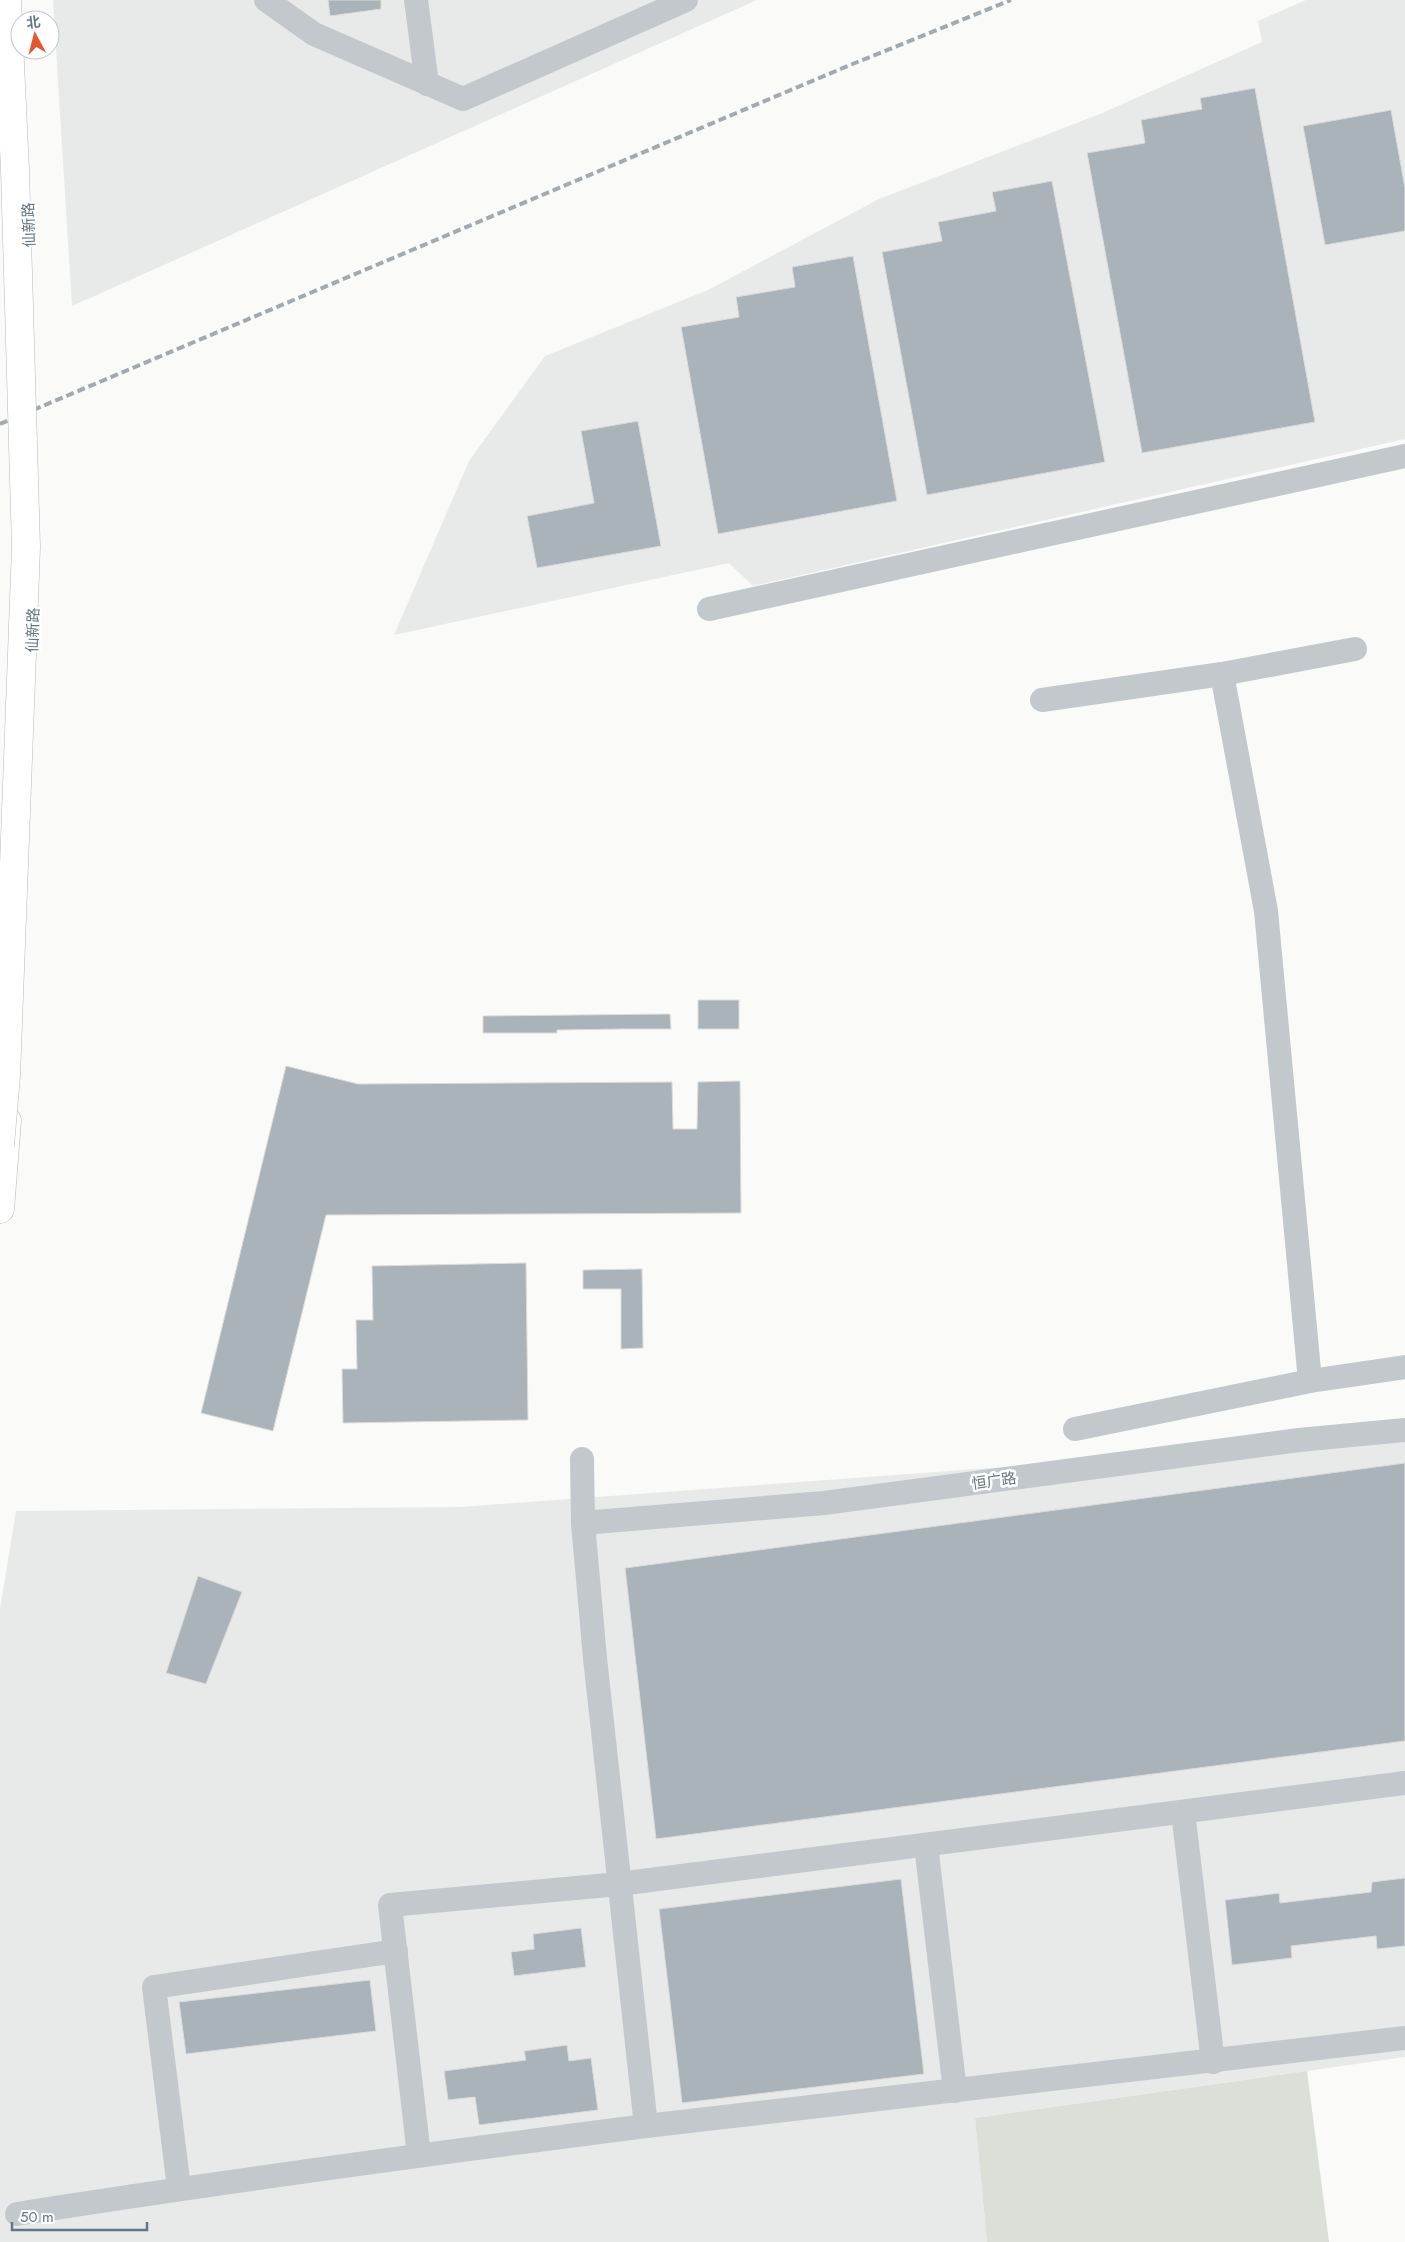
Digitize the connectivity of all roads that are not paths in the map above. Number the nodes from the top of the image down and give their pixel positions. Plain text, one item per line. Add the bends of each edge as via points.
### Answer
1 (7, 0) edge
2 (266, 0) edge
3 (416, 0) edge
4 (686, 0) edge
5 (22, 60) edge
6 (427, 84) junction
7 (27, 151) junction
8 (0, 159) edge
9 (1405, 456) edge
10 (709, 609) dead end
11 (1355, 649) dead end
12 (1222, 674) junction
13 (1042, 700) dead end
14 (0, 1145) edge
15 (0, 1210) edge
16 (1405, 1367) edge
17 (1310, 1381) junction
18 (1075, 1429) dead end
19 (1405, 1430) edge
20 (582, 1459) dead end
21 (583, 1522) junction
22 (1405, 1783) edge
23 (1183, 1812) junction
24 (926, 1845) junction
25 (619, 1884) junction
26 (396, 1952) junction
27 (1405, 2038) edge
28 (1213, 2062) junction
29 (955, 2091) junction
30 (646, 2126) junction
31 (419, 2155) junction
32 (179, 2188) junction
33 (16, 2214) dead end

1 - 14 main road, 仙新路, bridge via 26,547 6,1076
2 - 6 street via 314,34
3 - 6 street
4 - 6 street via 463,99
5 - 7 main road, 仙新路
7 - 8 main road
7 - 15 main road, 仙新路 via 36,524 25,891
9 - 10 street
11 - 12 street
12 - 13 street
12 - 17 street via 1266,911
16 - 17 street
17 - 18 street
19 - 21 street, 恒广路 via 1299,1440 824,1503
20 - 21 street
21 - 25 street
22 - 23 street
23 - 24 street
23 - 28 street
24 - 25 street
24 - 29 street
25 - 26 street via 390,1905
25 - 30 street
26 - 31 street
26 - 32 street via 154,1987
27 - 28 street
28 - 29 street
29 - 30 street
30 - 31 street
31 - 32 street
32 - 33 street

